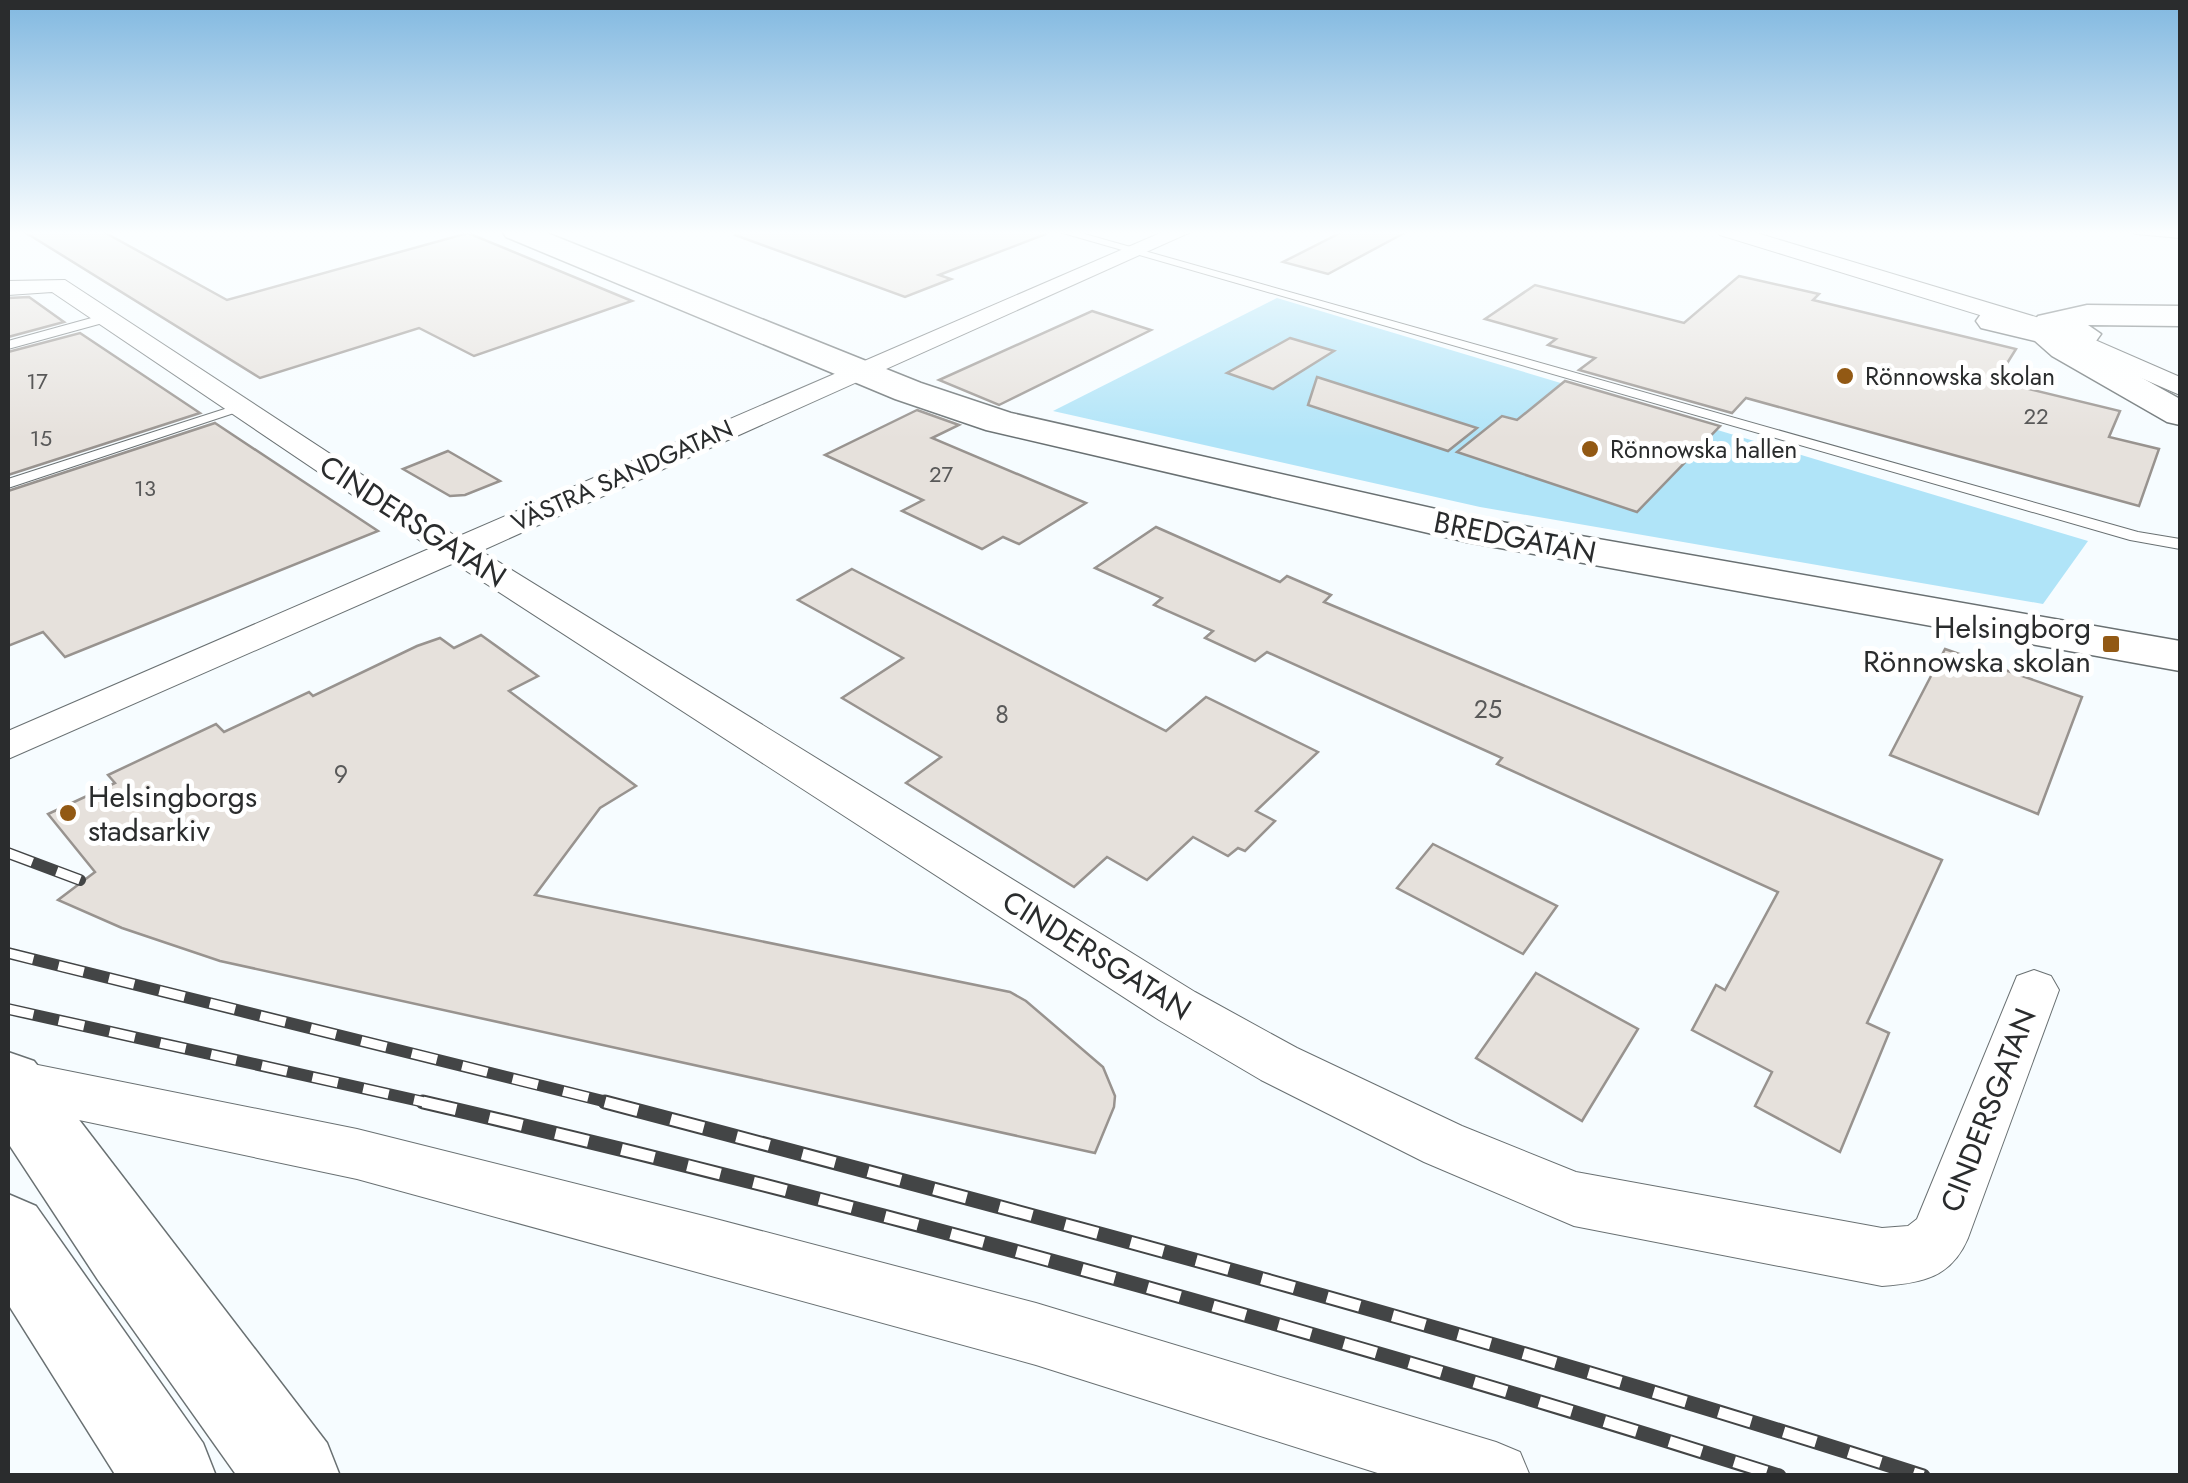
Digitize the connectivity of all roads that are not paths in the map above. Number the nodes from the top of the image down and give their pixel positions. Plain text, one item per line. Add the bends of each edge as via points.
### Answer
1 (81, 300) edge
2 (686, 300) edge
3 (1023, 300) edge
4 (1311, 300) edge
5 (1945, 300) edge
6 (1986, 313) joint
7 (2180, 316) edge
8 (106, 318) junction
9 (2180, 328) edge
10 (2061, 332) junction
11 (2135, 333) junction
12 (8, 345) edge
13 (860, 371) junction
14 (2180, 386) edge
15 (242, 408) junction
16 (2180, 414) edge
17 (8, 484) edge
18 (2180, 544) edge
19 (454, 549) junction
20 (2180, 656) edge
21 (8, 746) edge
22 (2034, 990) dead end
23 (8, 1082) edge
24 (30, 1268) edge
25 (170, 1476) edge
26 (294, 1476) edge
27 (1496, 1476) edge

1 - 8 street, CINDERSGATAN
2 - 13 main road, BREDGATAN
3 - 13 street, VÄSTRA SANDGATAN
4 - 18 lane
5 - 6 street
6 - 10 main road
7 - 10 main road
8 - 12 lane
8 - 15 street, CINDERSGATAN
9 - 11 main road
10 - 11 main road
10 - 14 street
10 - 16 main road
11 - 14 main road via 2126,344 2130,350
13 - 19 street, VÄSTRA SANDGATAN
13 - 20 main road, BREDGATAN via 1000,422 1411,517
15 - 17 lane
15 - 19 street, CINDERSGATAN
19 - 21 street, VÄSTRA SANDGATAN
19 - 22 street, CINDERSGATAN via 1177,1006 1410,1128 1574,1199 1882,1257 1920,1254 1939,1238
23 - 26 main road
23 - 27 street via 357,1154 656,1232 1036,1334
24 - 25 main road

